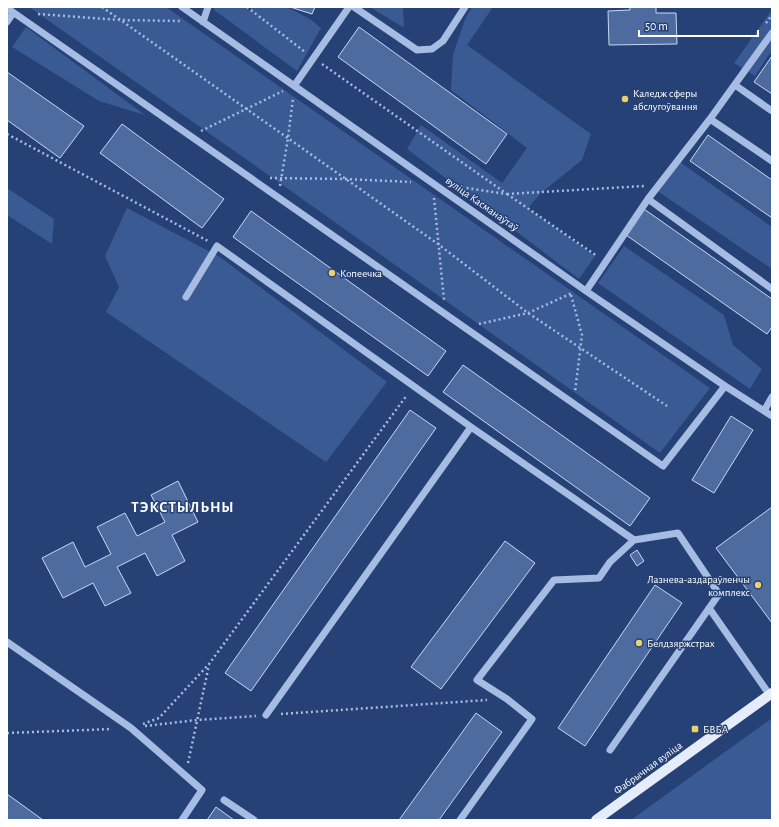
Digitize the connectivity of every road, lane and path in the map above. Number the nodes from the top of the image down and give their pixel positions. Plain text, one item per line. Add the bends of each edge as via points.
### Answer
1 (102, 7) edge
2 (182, 7) edge
3 (208, 7) edge
4 (247, 7) edge
5 (349, 7) edge
6 (354, 7) edge
7 (466, 7) edge
8 (10, 11) edge
9 (36, 14) dead end
10 (120, 20) junction
11 (7, 22) edge
12 (203, 22) junction
13 (772, 33) edge
14 (314, 58) junction
15 (734, 85) junction
16 (294, 86) junction
17 (246, 108) junction
18 (772, 111) edge
19 (710, 119) junction
20 (7, 134) edge
21 (190, 136) junction
22 (288, 138) junction
23 (772, 161) edge
24 (432, 183) junction
25 (650, 186) dead end
26 (278, 198) junction
27 (648, 199) junction
28 (438, 244) junction
29 (217, 246) junction
30 (598, 258) dead end
31 (578, 285) junction
32 (772, 289) edge
33 (586, 291) junction
34 (571, 294) junction
35 (186, 297) dead end
36 (528, 313) junction
37 (446, 315) junction
38 (464, 328) junction
39 (580, 347) junction
40 (413, 386) junction
41 (725, 386) junction
42 (772, 396) edge
43 (573, 404) junction
44 (667, 406) dead end
45 (764, 410) junction
46 (772, 416) edge
47 (471, 427) junction
48 (634, 540) junction
49 (709, 608) junction
50 (7, 642) edge
51 (209, 664) junction
52 (771, 694) edge
53 (266, 716) dead end
54 (131, 728) junction
55 (610, 750) dead end
56 (186, 776) junction
57 (224, 800) dead end
58 (182, 820) edge
59 (254, 820) edge
60 (460, 820) edge
61 (596, 820) edge

1 - 10 path
2 - 12 street, вуліца Касманаўтаў
3 - 12 street
4 - 14 path
5 - 14 street
6 - 7 street via 417,50 432,49 443,41
8 - 11 street
8 - 21 street
9 - 10 path
10 - 12 path
10 - 17 path
12 - 16 street, вуліца Касманаўтаў
13 - 15 street
14 - 16 street
15 - 18 street
15 - 19 street
16 - 17 path
16 - 22 path
16 - 24 street, вуліца Касманаўтаў
17 - 21 path
17 - 22 path
19 - 23 street
19 - 27 street
20 - 29 path
21 - 26 street
22 - 26 path
22 - 28 path
24 - 28 path
24 - 31 street, вуліца Касманаўтаў
25 - 30 path via 506,194
26 - 37 street
27 - 32 street
27 - 33 street
28 - 36 path
28 - 37 path
29 - 35 street
29 - 40 street
31 - 33 street, вуліца Касманаўтаў
31 - 34 path
33 - 41 street, вуліца Касманаўтаў
34 - 36 path
34 - 39 path via 582,335
36 - 38 path
36 - 39 path
37 - 38 street
38 - 43 street
39 - 43 path
39 - 44 path
40 - 47 street
40 - 51 path
41 - 43 street via 663,466
41 - 45 street, вуліца Касманаўтаў
42 - 45 street
45 - 46 street, вуліца Касманаўтаў
47 - 48 street
47 - 53 street
48 - 49 street via 678,533 719,594
48 - 60 street via 610,562 599,578 554,580 478,680 532,719
49 - 52 street
49 - 55 street
50 - 54 street
51 - 54 path via 159,718
51 - 56 path
52 - 61 main road, Фабрычная вуліца
54 - 56 street
56 - 58 street via 202,790
57 - 59 street

